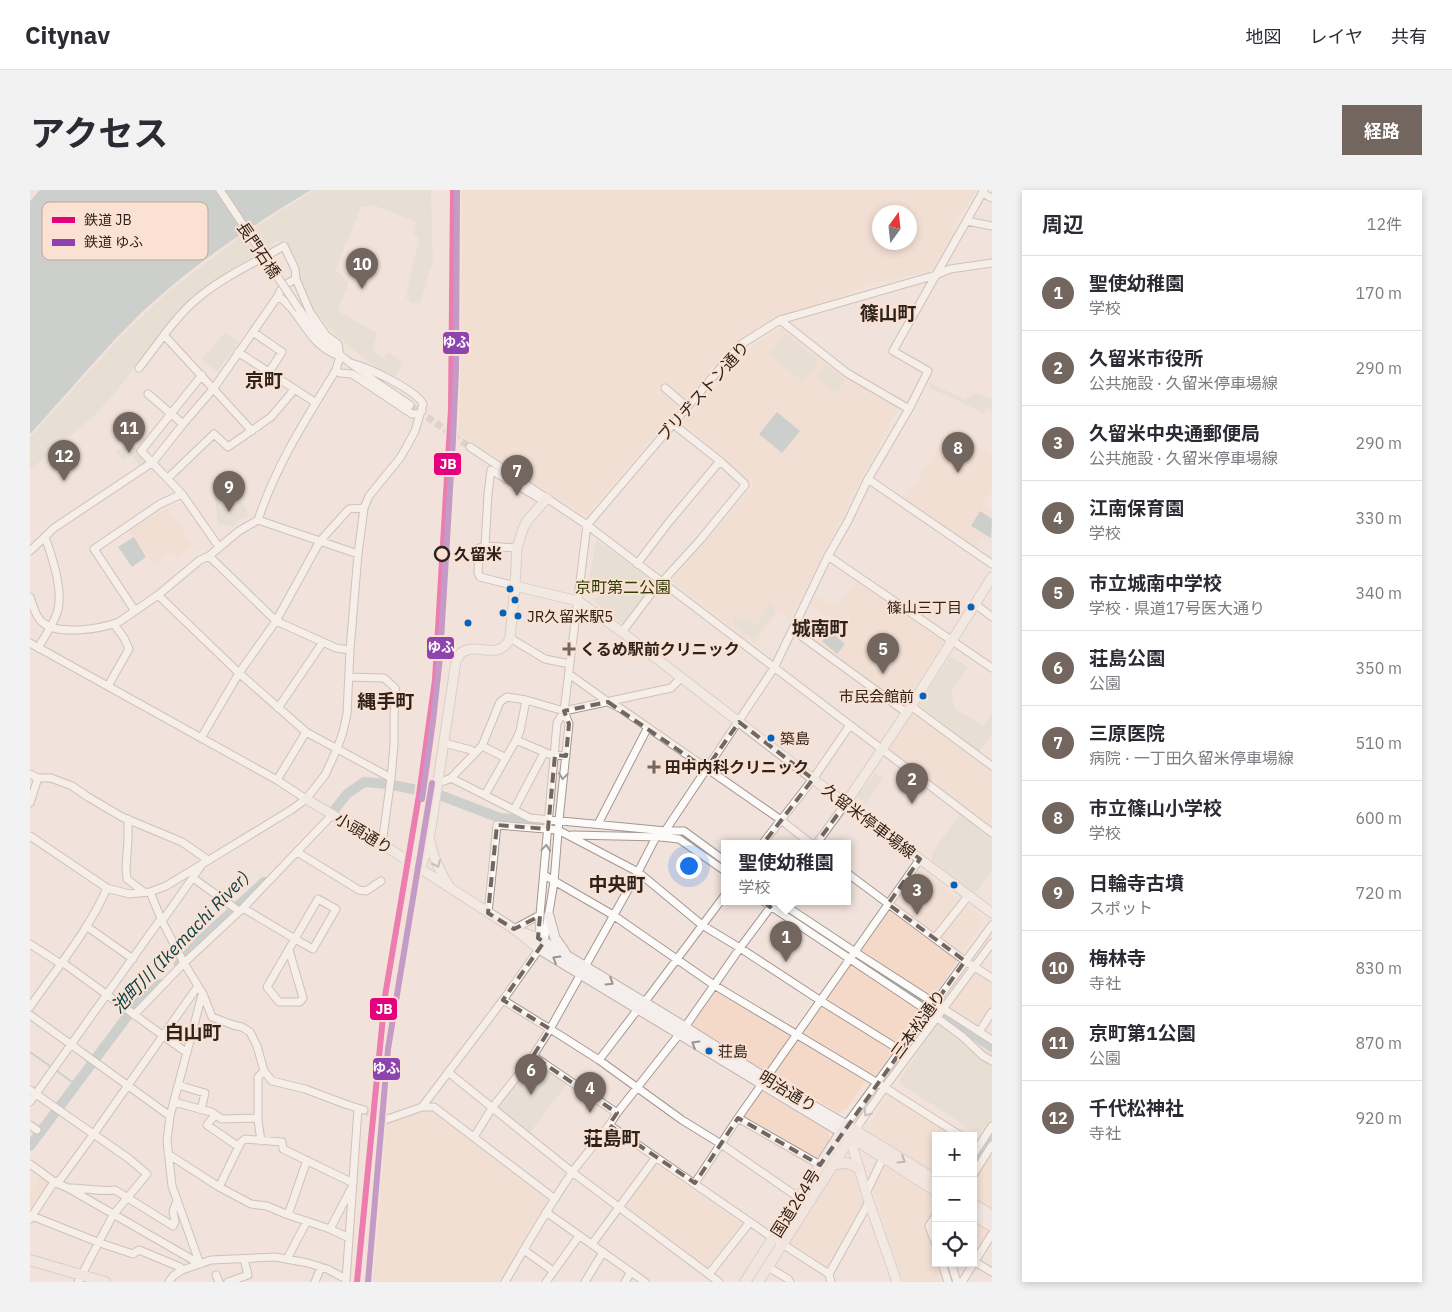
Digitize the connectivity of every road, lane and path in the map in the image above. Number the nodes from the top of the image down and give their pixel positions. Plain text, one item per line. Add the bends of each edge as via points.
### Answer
1 (220, 190) edge
2 (983, 191) edge
3 (992, 198) edge
4 (967, 221) junction
5 (992, 226) edge
6 (992, 263) edge
7 (936, 275) junction
8 (296, 279) junction
9 (278, 296) junction
10 (780, 320) junction
11 (253, 332) junction
12 (164, 335) junction
13 (238, 352) junction
14 (340, 356) junction
15 (350, 363) junction
16 (139, 368) dead end
17 (336, 370) junction
18 (269, 372) junction
19 (202, 375) junction
20 (214, 388) junction
21 (665, 388) dead end
22 (294, 390) junction
23 (148, 394) dead end
24 (316, 403) junction
25 (407, 407) junction
26 (687, 407) junction
27 (422, 408) junction
28 (910, 409) junction
29 (170, 413) junction
30 (183, 424) junction
31 (673, 424) junction
32 (252, 431) junction
33 (407, 446) junction
34 (470, 447) tunnel mouth
35 (720, 461) junction
36 (153, 462) junction
37 (168, 478) junction
38 (868, 479) junction
39 (182, 494) junction
40 (546, 500) junction
41 (364, 508) junction
42 (258, 520) junction
43 (586, 525) junction
44 (45, 537) junction
45 (320, 541) junction
46 (485, 546) junction
47 (219, 547) junction
48 (518, 548) junction
49 (30, 550) edge
50 (358, 554) junction
51 (209, 556) junction
52 (828, 556) junction
53 (637, 564) junction
54 (992, 564) edge
55 (992, 577) edge
56 (661, 582) junction
57 (515, 586) junction
58 (158, 595) junction
59 (30, 597) edge
60 (578, 601) junction
61 (975, 604) junction
62 (134, 611) junction
63 (992, 617) edge
64 (276, 621) junction
65 (114, 624) junction
66 (50, 627) junction
67 (793, 630) junction
68 (622, 632) junction
69 (510, 638) junction
70 (952, 640) junction
71 (323, 642) junction
72 (30, 643) edge
73 (38, 648) junction
74 (350, 650) junction
75 (570, 664) junction
76 (774, 668) junction
77 (992, 668) edge
78 (239, 673) junction
79 (569, 674) junction
80 (349, 677) junction
81 (681, 678) junction
82 (108, 686) junction
83 (526, 700) junction
84 (608, 702) junction
85 (278, 708) junction
86 (909, 709) junction
87 (564, 712) junction
88 (739, 722) junction
89 (850, 725) junction
90 (648, 727) junction
91 (306, 732) junction
92 (201, 738) junction
93 (516, 740) junction
94 (444, 743) junction
95 (482, 746) junction
96 (337, 749) junction
97 (883, 749) junction
98 (544, 752) junction
99 (475, 753) junction
100 (554, 755) junction
101 (566, 756) junction
102 (506, 758) junction
103 (992, 766) edge
104 (706, 769) junction
105 (30, 774) edge
106 (38, 778) junction
107 (391, 778) junction
108 (451, 778) junction
109 (812, 779) junction
110 (277, 780) junction
111 (438, 784) junction
112 (485, 795) junction
113 (306, 799) junction
114 (30, 803) edge
115 (846, 803) junction
116 (514, 810) junction
117 (333, 814) junction
118 (128, 819) junction
119 (548, 819) junction
120 (559, 820) junction
121 (781, 820) junction
122 (598, 824) junction
123 (548, 829) junction
124 (558, 830) junction
125 (992, 833) edge
126 (569, 835) junction
127 (661, 835) junction
128 (30, 836) edge
129 (429, 838) junction
130 (766, 840) edge
131 (806, 840) edge
132 (819, 840) edge
133 (382, 844) junction
134 (296, 852) junction
135 (721, 858) edge
136 (920, 859) junction
137 (206, 862) junction
138 (721, 868) edge
139 (420, 869) junction
140 (638, 872) junction
141 (544, 875) junction
142 (851, 876) edge
143 (193, 878) junction
144 (381, 880) dead end
145 (554, 882) junction
146 (107, 888) junction
147 (450, 888) junction
148 (147, 892) junction
149 (969, 895) junction
150 (721, 900) edge
151 (888, 904) junction
152 (772, 905) edge
153 (777, 905) edge
154 (777, 905) edge
155 (241, 910) junction
156 (488, 913) junction
157 (992, 913) edge
158 (544, 916) junction
159 (614, 916) junction
160 (162, 919) junction
161 (702, 925) junction
162 (992, 925) edge
163 (86, 926) junction
164 (514, 929) junction
165 (935, 938) junction
166 (295, 939) junction
167 (992, 942) edge
168 (541, 943) junction
169 (30, 944) edge
170 (740, 948) junction
171 (288, 950) junction
172 (855, 952) junction
173 (570, 957) junction
174 (133, 958) junction
175 (677, 959) junction
176 (850, 960) junction
177 (964, 961) junction
178 (62, 963) junction
179 (184, 963) junction
180 (974, 967) junction
181 (584, 970) junction
182 (992, 978) edge
183 (714, 985) junction
184 (198, 986) junction
185 (202, 994) junction
186 (108, 995) junction
187 (503, 1000) junction
188 (821, 1001) junction
189 (935, 1003) junction
190 (641, 1006) junction
191 (30, 1007) edge
192 (943, 1008) junction
193 (928, 1012) junction
194 (992, 1012) edge
195 (30, 1015) edge
196 (134, 1015) junction
197 (936, 1017) junction
198 (685, 1026) junction
199 (550, 1029) junction
200 (979, 1032) junction
201 (679, 1034) junction
202 (798, 1035) junction
203 (164, 1036) junction
204 (992, 1040) edge
205 (71, 1045) junction
206 (900, 1050) junction
207 (187, 1053) junction
208 (908, 1055) junction
209 (533, 1056) junction
210 (599, 1060) junction
211 (992, 1062) edge
212 (264, 1071) junction
213 (448, 1072) junction
214 (765, 1082) junction
215 (876, 1082) junction
216 (178, 1085) junction
217 (128, 1086) junction
218 (885, 1087) junction
219 (637, 1088) junction
220 (33, 1092) edge
221 (30, 1102) edge
222 (174, 1102) junction
223 (422, 1107) junction
224 (492, 1108) junction
225 (201, 1110) junction
226 (617, 1112) junction
227 (215, 1115) junction
228 (170, 1116) junction
229 (258, 1118) junction
230 (738, 1118) junction
231 (382, 1121) dead end
232 (30, 1124) edge
233 (609, 1125) junction
234 (992, 1126) edge
235 (38, 1130) dead end
236 (848, 1131) junction
237 (954, 1132) edge
238 (93, 1135) junction
239 (474, 1137) junction
240 (261, 1141) junction
241 (721, 1144) junction
242 (977, 1144) edge
243 (992, 1145) edge
244 (239, 1147) junction
245 (168, 1154) junction
246 (990, 1154) edge
247 (656, 1157) junction
248 (882, 1158) junction
249 (307, 1160) junction
250 (30, 1164) edge
251 (820, 1165) junction
252 (833, 1165) junction
253 (859, 1169) junction
254 (977, 1171) edge
255 (572, 1172) junction
256 (932, 1178) edge
257 (56, 1183) junction
258 (695, 1183) junction
259 (353, 1184) junction
260 (219, 1187) junction
261 (68, 1188) junction
262 (932, 1189) edge
263 (866, 1193) junction
264 (126, 1197) junction
265 (798, 1198) junction
266 (554, 1199) junction
267 (177, 1201) junction
268 (869, 1202) junction
269 (808, 1204) junction
270 (977, 1206) edge
271 (620, 1207) junction
272 (546, 1212) junction
273 (114, 1214) junction
274 (288, 1215) junction
275 (992, 1215) edge
276 (31, 1217) edge
277 (977, 1217) edge
278 (307, 1221) junction
279 (932, 1221) edge
280 (750, 1222) junction
281 (992, 1226) edge
282 (330, 1229) junction
283 (932, 1234) edge
284 (992, 1234) edge
285 (579, 1236) junction
286 (349, 1238) junction
287 (778, 1241) junction
288 (100, 1243) junction
289 (592, 1244) junction
290 (524, 1250) junction
291 (603, 1252) junction
292 (244, 1258) junction
293 (287, 1259) junction
294 (977, 1259) edge
295 (30, 1260) edge
296 (977, 1263) edge
297 (200, 1264) junction
298 (30, 1267) edge
299 (321, 1267) junction
300 (768, 1267) junction
301 (943, 1267) edge
302 (952, 1267) edge
303 (972, 1267) edge
304 (182, 1270) junction
305 (553, 1271) junction
306 (631, 1272) junction
307 (992, 1272) edge
308 (709, 1274) junction
309 (830, 1278) edge
310 (80, 1280) edge
311 (346, 1280) edge
312 (105, 1282) edge
313 (169, 1282) edge
314 (228, 1282) edge
315 (315, 1282) edge
316 (505, 1282) edge
317 (546, 1282) edge
318 (585, 1282) edge
319 (625, 1282) edge
320 (645, 1282) edge
321 (719, 1282) edge
322 (745, 1282) edge
323 (758, 1282) edge
324 (790, 1282) edge
325 (897, 1282) edge
326 (948, 1282) edge
327 (957, 1282) edge
328 (962, 1282) edge

1 - 14 street, 長門石橋, bridge via 307,321
2 - 3 street
2 - 4 street
4 - 5 street
4 - 7 street
6 - 7 street, ブリヂストン通り via 950,269
7 - 10 street, ブリヂストン通り
7 - 28 street via 894,351 928,371
8 - 9 street via 280,289
8 - 12 street via 284,246 207,290
8 - 14 street via 310,312 326,335 338,344
9 - 11 street
9 - 14 street via 318,343
10 - 26 street, ブリヂストン通り via 740,345
10 - 28 street via 847,373
11 - 13 street
11 - 18 street via 282,352
12 - 16 street
12 - 19 street
13 - 18 street
13 - 20 street
14 - 15 street
14 - 17 street
15 - 25 street
15 - 27 street via 406,389 417,396
17 - 24 street
17 - 25 street via 352,374
18 - 22 street
19 - 20 street
19 - 29 street
20 - 30 street
20 - 32 street
21 - 26 street
22 - 24 street
22 - 32 street via 271,418
23 - 29 street
24 - 42 street via 279,467
25 - 27 street via 412,414 418,414
25 - 33 street via 413,428
26 - 31 street, ブリヂストン通り
27 - 33 street via 416,431
28 - 38 street
29 - 30 street
29 - 36 street via 141,451
30 - 36 street
31 - 35 street
31 - 43 street, ブリヂストン通り
32 - 37 street via 228,447 214,434
33 - 41 street via 369,496
34 - 40 street
35 - 53 street
35 - 56 street via 744,483 744,488
36 - 37 street
36 - 44 street
37 - 39 street
38 - 52 street
38 - 54 street
39 - 47 street
39 - 62 street via 160,504 94,549
40 - 43 street
40 - 46 street via 491,470
40 - 48 main road via 527,521
41 - 45 street via 349,508
41 - 50 street
42 - 45 street
42 - 47 street
43 - 53 street
43 - 60 street
44 - 49 street
44 - 66 street via 58,584 59,604
45 - 50 street
45 - 64 street
46 - 48 street
46 - 57 street via 478,550 480,576
47 - 51 street
48 - 57 main road
50 - 74 street
51 - 58 street
51 - 64 street
52 - 67 street
52 - 70 street
53 - 56 street
55 - 61 main road
56 - 68 street
56 - 76 street
57 - 60 main road
57 - 69 main road
58 - 62 street
58 - 78 street
59 - 66 street via 40,621
60 - 68 main road, 久留米停車場線
60 - 75 street
61 - 63 street
61 - 70 main road
62 - 65 street
64 - 71 street
64 - 78 street
65 - 66 street via 77,630
65 - 82 street via 129,649
66 - 73 street
67 - 76 street
67 - 86 street
68 - 81 main road, 久留米停車場線
69 - 75 street via 545,659
69 - 94 main road via 507,645 499,650 474,650 460,654 455,667
70 - 77 street
70 - 86 main road
71 - 74 street
71 - 85 street
72 - 73 street
73 - 82 street
74 - 80 street
75 - 79 street
76 - 88 street
76 - 89 street
78 - 85 street
78 - 92 street
79 - 84 street
79 - 87 street
80 - 96 street via 346,714
80 - 107 street via 384,678 394,688
81 - 84 street via 671,688
81 - 88 main road, 久留米停車場線
82 - 92 street
83 - 87 street
83 - 93 street
83 - 95 street via 507,697 500,702
84 - 87 street
84 - 90 street
85 - 91 street
86 - 97 main road
86 - 103 street
87 - 100 street via 558,723
87 - 101 street via 569,724
88 - 104 street
88 - 109 main road, 久留米停車場線
89 - 97 street
89 - 109 street
90 - 104 street
90 - 122 street
91 - 96 street
91 - 110 street
92 - 110 street
93 - 98 street
93 - 102 street
94 - 99 street
94 - 111 main road
95 - 99 street
95 - 102 street
96 - 107 street
96 - 113 street via 324,775
97 - 115 main road
97 - 125 street
98 - 100 street
98 - 116 street
99 - 108 street
100 - 101 street
100 - 119 street
101 -> 120 street
102 - 112 street
104 - 121 street
104 - 127 street
105 - 106 street
106 - 114 street
106 - 118 street via 51,778 72,786
107 - 133 street
108 - 111 street
108 - 112 street
109 - 115 main road, 久留米停車場線
109 - 121 street
110 - 113 street
111 - 129 main road
112 - 116 street
113 - 117 main road, 小頭通り
113 - 137 street
115 - 132 street
115 - 136 main road, 久留米停車場線
116 - 119 street via 530,818
117 - 133 main road, 小頭通り
117 - 134 street
118 - 137 street via 182,842
118 - 148 street via 127,879
119 - 120 street
119 - 123 street
120 - 122 street
120 - 124 street
121 - 130 street
121 - 131 street
122 - 127 street
123 - 124 street
141 -> 123 street
123 - 156 street via 497,825
124 - 126 street
124 - 145 street
126 - 127 street
126 - 140 street
127 - 135 street via 684,831
127 - 138 street via 679,839
127 - 140 street
128 - 146 street
129 - 139 main road
129 -> 147 main road via 437,867
133 - 139 main road, 小頭通り
134 - 144 street via 359,890 366,891
134 - 155 street
136 - 149 main road, 久留米停車場線
136 - 151 street
137 - 143 street
137 - 148 street via 166,886
139 - 147 main road, 小頭通り
140 - 159 street
140 - 161 street
141 - 145 street
141 - 158 street
142 - 151 street
143 - 155 street
143 - 160 street
145 - 158 street
145 - 159 street
146 - 148 street via 129,894
146 - 163 street
147 - 156 main road, 小頭通り
148 - 160 street
149 - 157 main road, 久留米停車場線
149 - 165 street
150 - 161 street
151 - 165 street
151 - 172 street
152 - 170 street
153 - 172 street
154 - 176 street
155 - 166 street
155 - 179 street
156 - 164 main road, 小頭通り
158 - 164 street
158 - 168 street
158 - 173 main road
159 - 175 street
159 - 181 street
160 - 174 street
160 - 179 street
161 - 170 street
161 - 175 street
162 - 177 street, 三本松通り
163 - 174 street
163 - 178 street
164 - 168 main road, 小頭通り
165 - 177 street
166 - 166 street via 313,949 336,909 318,899
166 - 171 street
167 - 180 street, 三本松通り
168 - 173 main road, 明治通り
181 -> 168 main road, 明治通り
168 - 187 street
169 - 178 street
170 - 183 street
170 - 188 street
171 - 171 street via 267,987 279,1002 300,1002 303,998
172 - 176 street
172 - 189 street
173 - 181 main road, 明治通り
174 - 186 street
175 - 183 street
175 - 190 street
176 - 188 street
176 - 193 street
177 - 180 street
177 - 189 street, 三本松通り
178 - 186 street
178 - 191 street
179 - 184 street
179 - 196 street
180 - 182 street
180 - 192 street, 三本松通り
181 - 190 main road, 明治通り
181 - 199 street
183 - 198 street
183 - 202 street
184 - 185 street
184 - 203 street
185 - 207 street
185 - 212 street via 212,1017 250,1032
186 - 196 street
186 - 205 street
187 - 199 street
187 - 213 street
188 - 202 street
188 - 206 street
189 - 192 street
189 - 193 street, 三本松通り
190 - 198 main road, 明治通り
190 - 201 main road, 明治通り
190 - 210 street
192 - 197 street, 三本松通り
192 - 200 street
193 - 197 street
193 - 206 street, 三本松通り
194 - 200 street
195 - 205 street
196 - 203 street
197 - 208 street, 三本松通り
197 - 211 street
198 - 201 street
198 - 214 main road, 明治通り
199 - 209 street
199 - 210 street
200 - 204 street
214 -> 201 main road, 明治通り
201 - 219 street
202 - 214 street
202 - 215 street
203 - 207 street
203 - 217 street
205 - 217 street
205 - 220 street
206 - 208 street
206 - 215 street, 三本松通り
207 - 216 street
208 - 218 street, 三本松通り
209 - 224 street
209 - 226 street
210 - 219 street
212 - 229 street via 258,1077
212 - 259 street via 272,1081 361,1109
213 - 223 street
213 - 224 street
214 - 230 street
214 - 236 main road, 明治通り
215 - 218 street
215 - 236 street, 三本松通り
216 - 222 street
216 - 225 street via 204,1093
217 - 228 street
217 - 238 street
218 -> 236 street, 三本松通り
218 - 237 street
219 - 226 street
219 - 241 street
220 - 221 street
220 - 238 street
222 - 225 street
222 - 228 street
223 - 231 street
223 - 239 street via 434,1107
224 - 239 street
224 - 255 street
225 - 227 street
226 - 233 street
227 - 229 street via 222,1119
227 - 244 street via 207,1125
228 - 245 street
229 - 240 street
230 - 241 street
230 - 251 street
232 - 235 street
233 - 247 street
233 - 255 street
234 - 242 street
236 - 248 highway, 明治通り
236 - 251 highway, 国道264号
236 - 252 highway, 国道264号
236 - 253 main road
236 -> 256 highway, 明治通り
238 - 257 street
238 - 264 street via 147,1174
239 - 266 street
240 - 244 street via 245,1139
240 - 249 street via 282,1142 283,1149
241 - 258 street
241 - 265 street
243 - 246 street
244 - 260 street
245 - 260 street
245 - 267 street
246 - 254 street
247 - 258 street
247 - 271 street
248 - 262 highway, 明治通り
248 - 263 street
249 - 259 street
249 - 274 street
250 - 257 street
251 - 265 highway, 国道264号
252 - 253 highway via 852,1163
252 - 269 highway, 国道264号
253 - 263 main road
255 - 266 street
255 - 271 street
257 - 261 street
257 - 276 street
258 - 280 street
259 - 282 street
259 - 286 street
260 - 274 street via 251,1204 267,1206
261 - 264 street via 115,1190
261 - 273 street
263 - 268 main road
264 - 267 street via 173,1226
264 - 273 street
265 - 269 street
265 - 287 highway, 国道264号
266 - 272 street
267 - 297 street
268 - 309 street
268 - 325 main road
269 - 287 highway, 国道264号
270 - 275 highway
271 - 289 street
271 - 308 street
272 - 285 street
272 - 290 street
273 - 288 street
273 - 297 street
274 - 278 street
276 - 288 street
277 - 281 highway
278 - 282 street
278 - 293 street
279 - 283 street via 929,1226
280 - 287 street
280 - 308 street
282 - 286 street
284 - 294 street
285 - 289 street
285 - 305 street
286 - 311 street
287 - 300 highway, 国道264号
287 - 309 street
287 - 322 highway, 国道264号
288 - 304 street via 133,1254 139,1250
288 - 310 street
289 - 291 street
290 - 305 street
290 - 316 street
291 - 306 street
291 - 318 street
292 - 293 street
292 - 297 street
292 - 314 street via 248,1275
293 - 299 street
295 - 310 highway
296 - 307 street
297 - 304 street
298 - 310 highway
299 - 311 street
299 - 315 street
300 - 323 highway, 国道264号
300 - 324 street
301 - 326 street
302 - 327 street
303 - 328 street
304 - 313 street
305 - 317 street
306 - 319 street
306 - 320 street
308 - 321 street
310 - 312 highway

